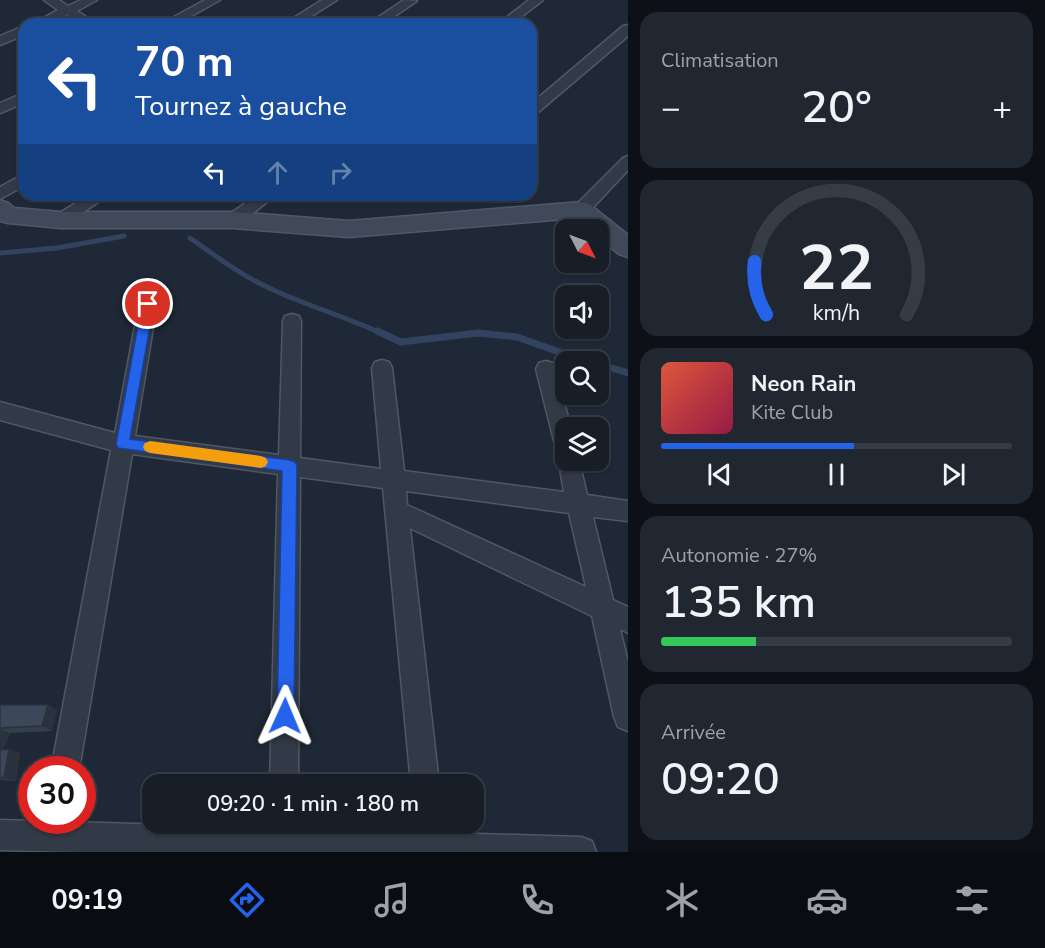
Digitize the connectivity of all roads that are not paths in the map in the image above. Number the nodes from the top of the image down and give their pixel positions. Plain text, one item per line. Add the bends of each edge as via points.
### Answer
1 (50, 0) edge
2 (91, 0) edge
3 (214, 0) edge
4 (331, 0) edge
5 (537, 0) edge
6 (411, 1) edge
7 (68, 10) junction
8 (51, 18) edge
9 (82, 18) edge
10 (179, 18) edge
11 (300, 18) edge
12 (384, 18) edge
13 (512, 18) edge
14 (628, 29) edge
15 (18, 33) edge
16 (0, 41) edge
17 (18, 100) edge
18 (537, 106) edge
19 (0, 109) edge
20 (628, 161) edge
21 (18, 184) edge
22 (0, 194) edge
23 (91, 201) edge
24 (260, 201) edge
25 (0, 208) edge
26 (581, 210) junction
27 (61, 220) junction
28 (233, 220) junction
29 (628, 248) edge
30 (148, 304) dead end
31 (292, 321) dead end
32 (382, 368) dead end
33 (546, 369) dead end
34 (0, 411) edge
35 (558, 417) edge
36 (123, 444) junction
37 (290, 466) junction
38 (570, 471) edge
39 (394, 480) junction
40 (578, 504) junction
41 (397, 511) junction
42 (628, 511) edge
43 (603, 609) junction
44 (628, 620) edge
45 (628, 717) edge
46 (67, 756) edge
47 (284, 774) edge
48 (424, 774) edge
49 (0, 835) edge
50 (53, 837) edge
51 (283, 840) edge
52 (431, 841) edge
53 (581, 852) edge

1 - 7 street
2 - 7 street
3 - 10 street
4 - 11 street
5 - 13 street
6 - 12 street
7 - 8 street
7 - 9 street
14 - 18 street
15 - 16 street
17 - 19 street
20 - 26 street
21 - 22 street
23 - 27 street
24 - 28 street
25 - 27 street via 9,215
26 - 28 street via 349,229
26 - 29 street
27 - 28 street
30 - 36 street
31 - 37 street
32 - 39 street
33 - 35 street
34 - 36 street
36 - 37 street
36 - 46 street
37 - 39 street
37 - 47 street
38 - 40 street
39 - 40 street
39 - 41 street
40 - 42 street
40 - 43 street
41 - 43 street
41 - 48 street
43 - 44 street
43 - 45 street
49 - 50 street
50 - 51 street
51 - 52 street
52 - 53 street

